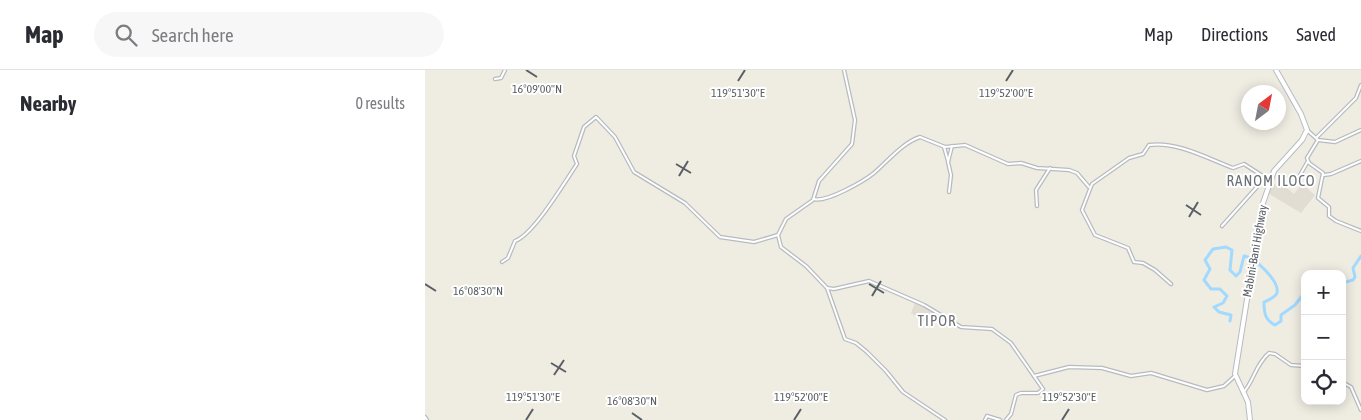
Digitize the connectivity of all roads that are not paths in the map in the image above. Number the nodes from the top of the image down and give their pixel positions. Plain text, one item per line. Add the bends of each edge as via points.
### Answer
1 (505, 70) edge
2 (844, 70) edge
3 (1276, 70) edge
4 (495, 79) dead end
5 (1361, 85) edge
6 (1307, 130) junction
7 (1361, 130) edge
8 (1318, 138) junction
9 (952, 146) junction
10 (944, 147) junction
11 (948, 161) junction
12 (1361, 161) edge
13 (1308, 162) junction
14 (1050, 168) junction
15 (1323, 175) junction
16 (1300, 176) dead end
17 (1267, 179) junction
18 (1089, 187) junction
19 (949, 192) dead end
20 (814, 199) junction
21 (1037, 206) dead end
22 (1222, 226) dead end
23 (1361, 231) edge
24 (778, 235) junction
25 (502, 262) dead end
26 (1171, 284) dead end
27 (827, 288) junction
28 (1301, 366) edge
29 (1235, 375) junction
30 (1034, 376) junction
31 (1346, 384) edge
32 (1243, 393) junction
33 (1361, 410) edge
34 (945, 420) edge
35 (985, 420) edge
36 (1000, 420) edge
37 (1006, 420) edge
38 (1250, 420) edge

1 - 4 street via 501,78
2 - 20 street via 855,120 854,138 819,182
3 - 6 main road
5 - 8 street via 1356,98
6 - 8 street
6 - 17 main road, Mabini-Bani Highway
7 - 8 street via 1333,142
8 - 13 street via 1307,156
9 - 10 street
9 - 11 street
9 - 14 street via 965,145 1008,164
10 - 11 street
10 - 20 street via 919,137 868,177 826,199
11 - 19 street via 951,174
12 - 15 street
13 - 15 street
13 - 16 street
14 - 18 street via 1074,171
14 - 21 street via 1036,190
15 - 23 street via 1318,197 1329,206 1329,216
17 - 18 street via 1244,164 1233,168 1209,157 1157,144 1149,145 1143,154 1129,158
17 - 22 street
17 - 29 main road, Mabini-Bani Highway
18 - 26 street via 1082,210 1094,233 1128,248 1134,262 1152,268
20 - 24 street via 786,220
24 - 25 street via 754,242 720,237 685,203 634,172 615,137 596,118 584,127 575,156 577,164 538,221 524,238 515,241 508,258
24 - 27 street via 781,247
27 - 30 street via 869,281 925,305 961,327 993,329 1011,343
27 - 34 street via 845,339 867,352 903,392
28 - 32 street via 1291,365 1275,354 1269,354 1256,368 1250,385
29 - 30 street via 1224,386 1207,390 1151,373 1131,376 1102,368 1069,367
29 - 32 main road
30 - 37 street via 1043,389 1038,393 1021,392 1016,395
31 - 33 street via 1351,387
32 - 38 main road via 1250,410
35 - 36 street via 989,416

